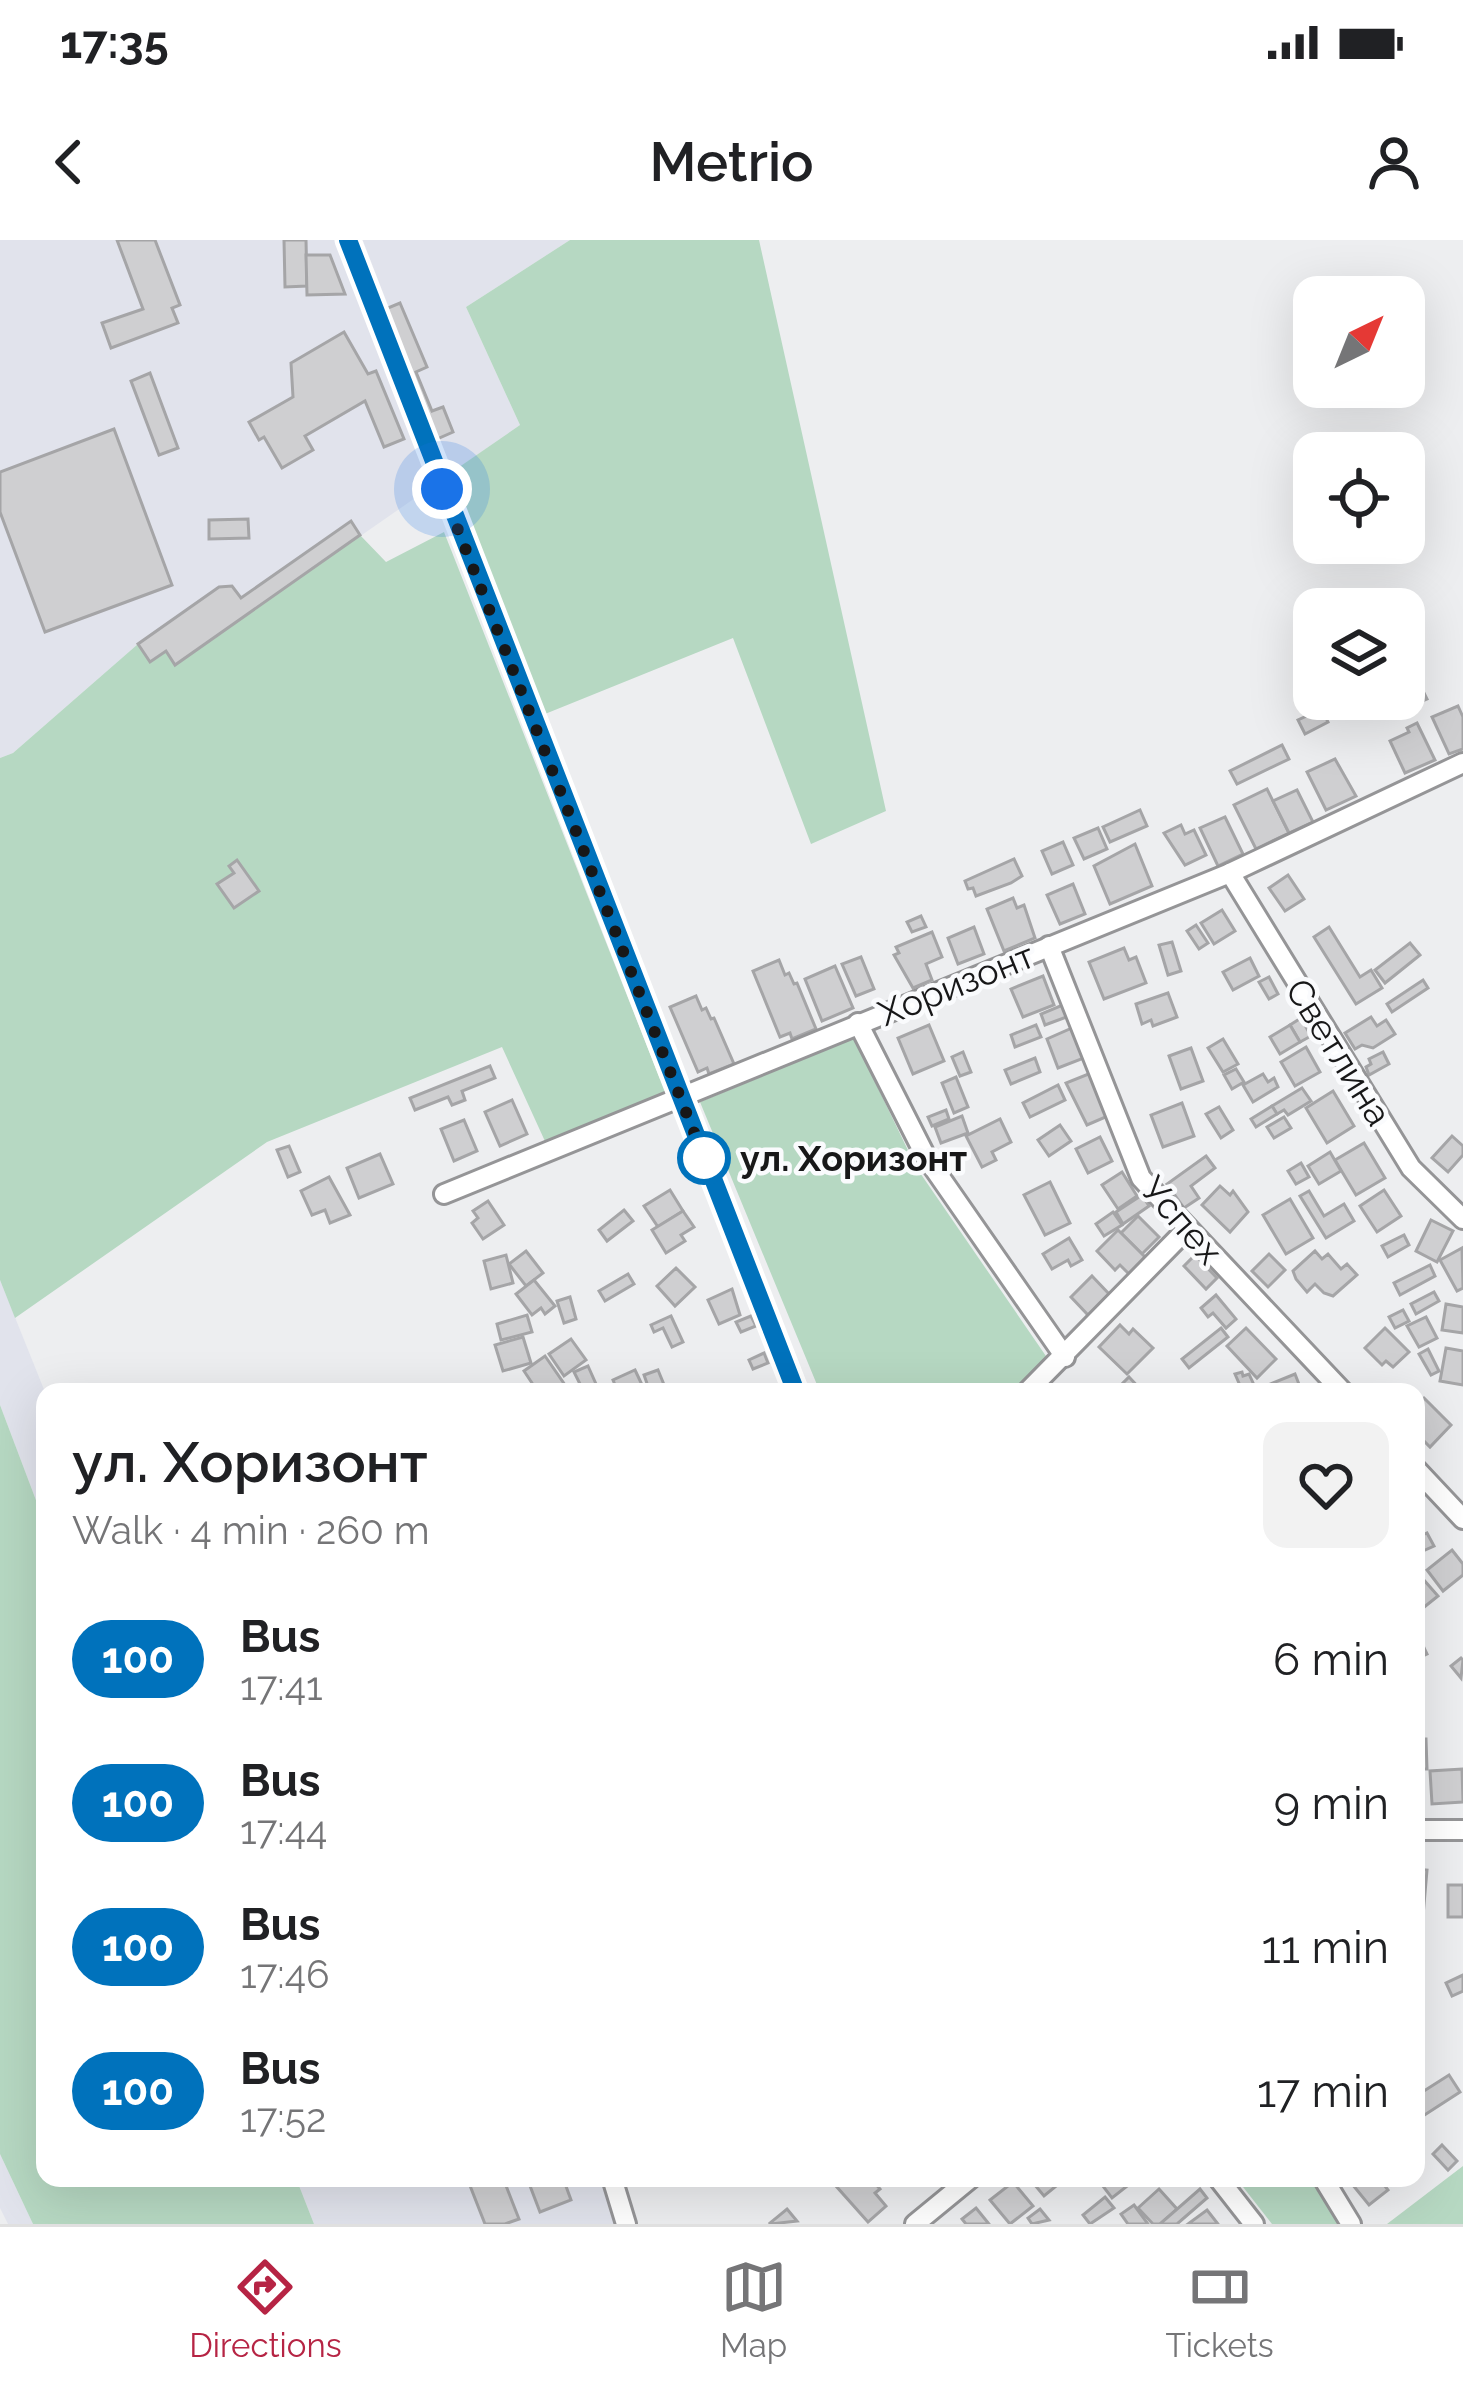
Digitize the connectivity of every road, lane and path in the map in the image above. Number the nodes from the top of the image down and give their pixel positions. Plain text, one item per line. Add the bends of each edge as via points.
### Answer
1 (349, 240) edge
2 (1463, 763) edge
3 (1229, 874) junction
4 (1049, 946) junction
5 (858, 1023) junction
6 (679, 1095) junction
7 (444, 1195) dead end
8 (1463, 1219) edge
9 (1187, 1229) junction
10 (1065, 1357) junction
11 (1317, 1364) junction
12 (792, 1383) edge
13 (1037, 1383) edge
14 (1318, 1383) edge
15 (1335, 1383) edge
16 (1425, 1479) edge
17 (1463, 1519) edge
18 (1425, 1830) edge
19 (1463, 1830) edge
20 (615, 2187) edge
21 (961, 2187) edge
22 (1225, 2187) edge
23 (1328, 2187) edge
24 (923, 2222) edge
25 (626, 2224) edge
26 (1254, 2224) edge
27 (1351, 2224) edge

1 - 6 street
2 - 3 street, Хоризонт
3 - 4 street, Хоризонт
3 - 8 street, Светлина via 1411,1168
4 - 5 street, Хоризонт
4 - 9 street, Успех via 1141,1178
5 - 6 street, Хоризонт
5 - 10 street via 926,1157
6 - 7 street, Хоризонт
6 - 12 street
9 - 10 street
9 - 11 street, Успех
10 - 13 street
11 - 14 street
11 - 15 street, Успех
16 - 17 street
18 - 19 street
20 - 25 street
21 - 24 street
22 - 26 street
23 - 27 street

